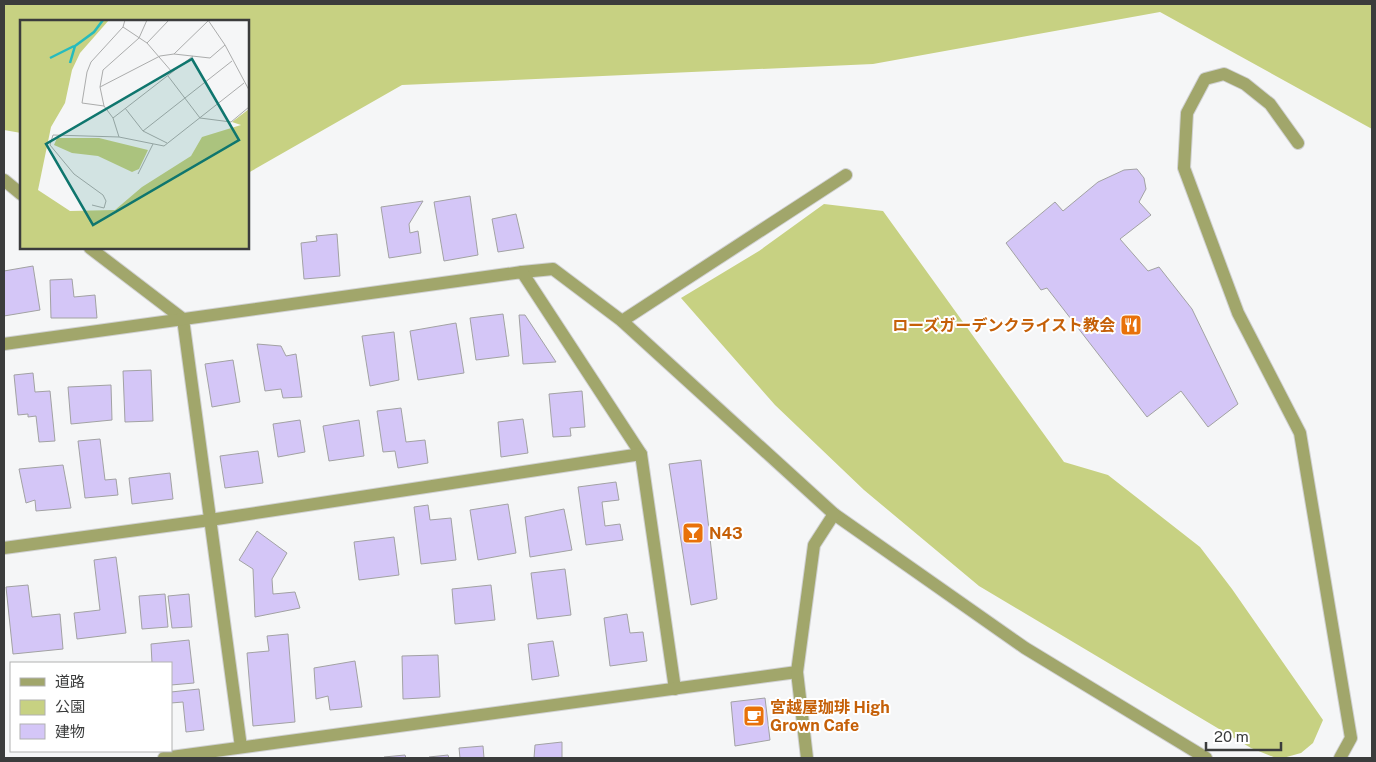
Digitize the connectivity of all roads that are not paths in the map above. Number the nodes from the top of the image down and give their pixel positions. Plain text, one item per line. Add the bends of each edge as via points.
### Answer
1 (1298, 143) dead end
2 (846, 175) dead end
3 (4, 180) edge
4 (20, 193) edge
5 (91, 249) edge
6 (522, 272) junction
7 (183, 319) junction
8 (622, 321) junction
9 (4, 344) edge
10 (641, 454) junction
11 (834, 514) junction
12 (210, 520) junction
13 (4, 548) edge
14 (797, 672) junction
15 (675, 689) junction
16 (241, 748) junction
17 (199, 756) edge
18 (164, 758) edge
19 (807, 758) edge
20 (1206, 758) edge
21 (1340, 758) edge

1 - 21 street via 1270,104 1245,84 1224,74 1205,79 1187,113 1184,168 1238,313 1300,433 1351,738
2 - 8 street
3 - 4 street
5 - 7 street
6 - 7 street
6 - 8 street via 554,269
6 - 10 street
7 - 9 street
7 - 12 street
8 - 11 street
10 - 12 street
10 - 15 street
11 - 14 street via 814,545
11 - 20 street via 1025,648
12 - 13 street
12 - 16 street
14 - 15 street
14 - 19 street
15 - 16 street
16 - 17 street
17 - 18 street

